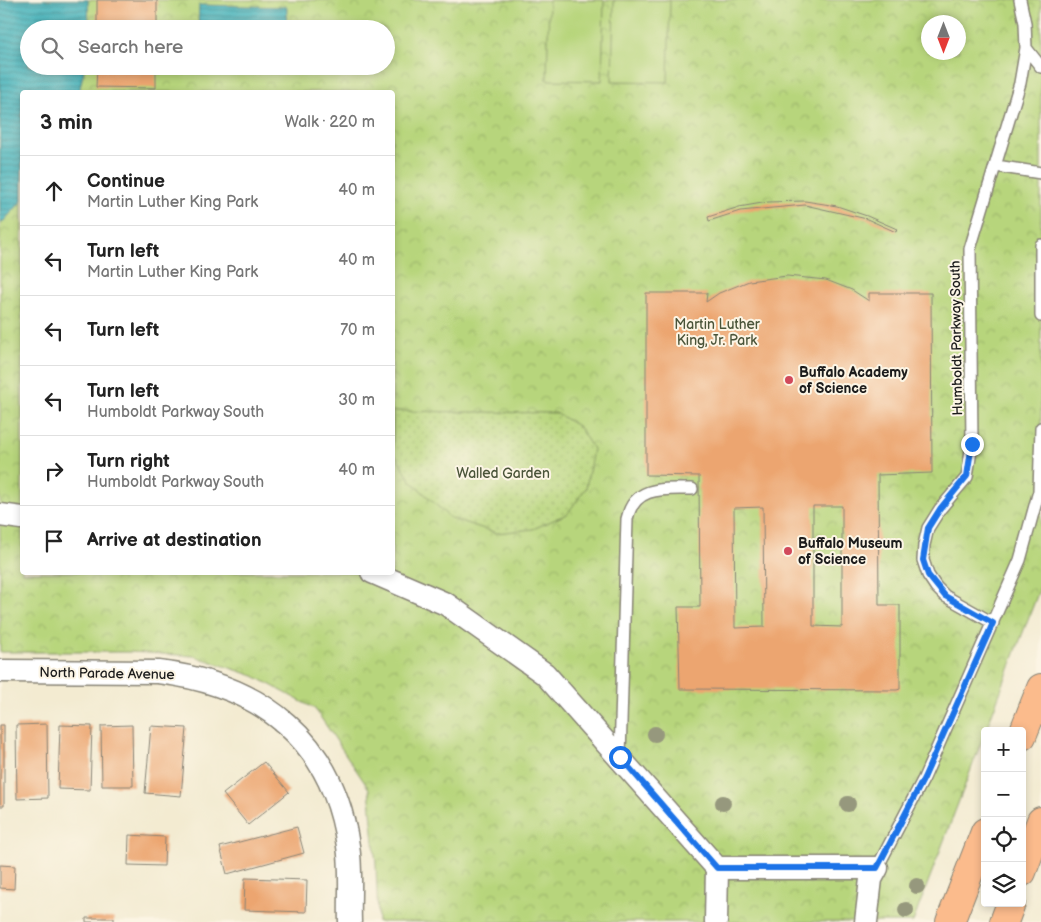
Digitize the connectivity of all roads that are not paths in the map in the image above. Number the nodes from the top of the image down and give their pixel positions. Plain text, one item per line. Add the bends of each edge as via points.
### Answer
1 (1020, 0) edge
2 (1026, 48) junction
3 (1041, 48) edge
4 (1041, 67) edge
5 (996, 166) junction
6 (1041, 173) edge
7 (1041, 245) edge
8 (1041, 316) edge
9 (1041, 428) edge
10 (692, 489) dead end
11 (0, 515) edge
12 (20, 518) edge
13 (379, 575) edge
14 (993, 623) junction
15 (0, 671) edge
16 (1041, 688) edge
17 (1026, 727) edge
18 (620, 757) junction
19 (1041, 822) edge
20 (981, 842) edge
21 (1026, 862) edge
22 (717, 868) junction
23 (877, 868) junction
24 (1010, 907) edge
25 (350, 922) edge
26 (716, 922) edge
27 (866, 922) edge
28 (950, 922) edge
29 (1004, 922) edge

1 - 2 lane, Humboldt Parkway South
2 - 3 lane
2 - 4 lane
2 - 5 lane, Humboldt Parkway South via 1020,83
5 - 6 lane
5 - 14 lane, Humboldt Parkway South via 970,249 972,444 967,476 928,528 923,560 928,575 945,596
7 - 8 lane
9 - 14 lane via 1039,491 1020,560
10 - 18 lane via 655,490 630,506
11 - 12 street
13 - 18 street via 446,604 546,674
14 - 23 lane via 924,778
15 - 25 street, North Parade Avenue via 179,674 246,695 271,710 311,750 329,780 342,813 348,848
16 - 17 highway
18 - 22 street
19 - 21 highway
20 - 28 highway
22 - 23 street
22 - 26 street
23 - 27 street via 870,879
24 - 29 highway

